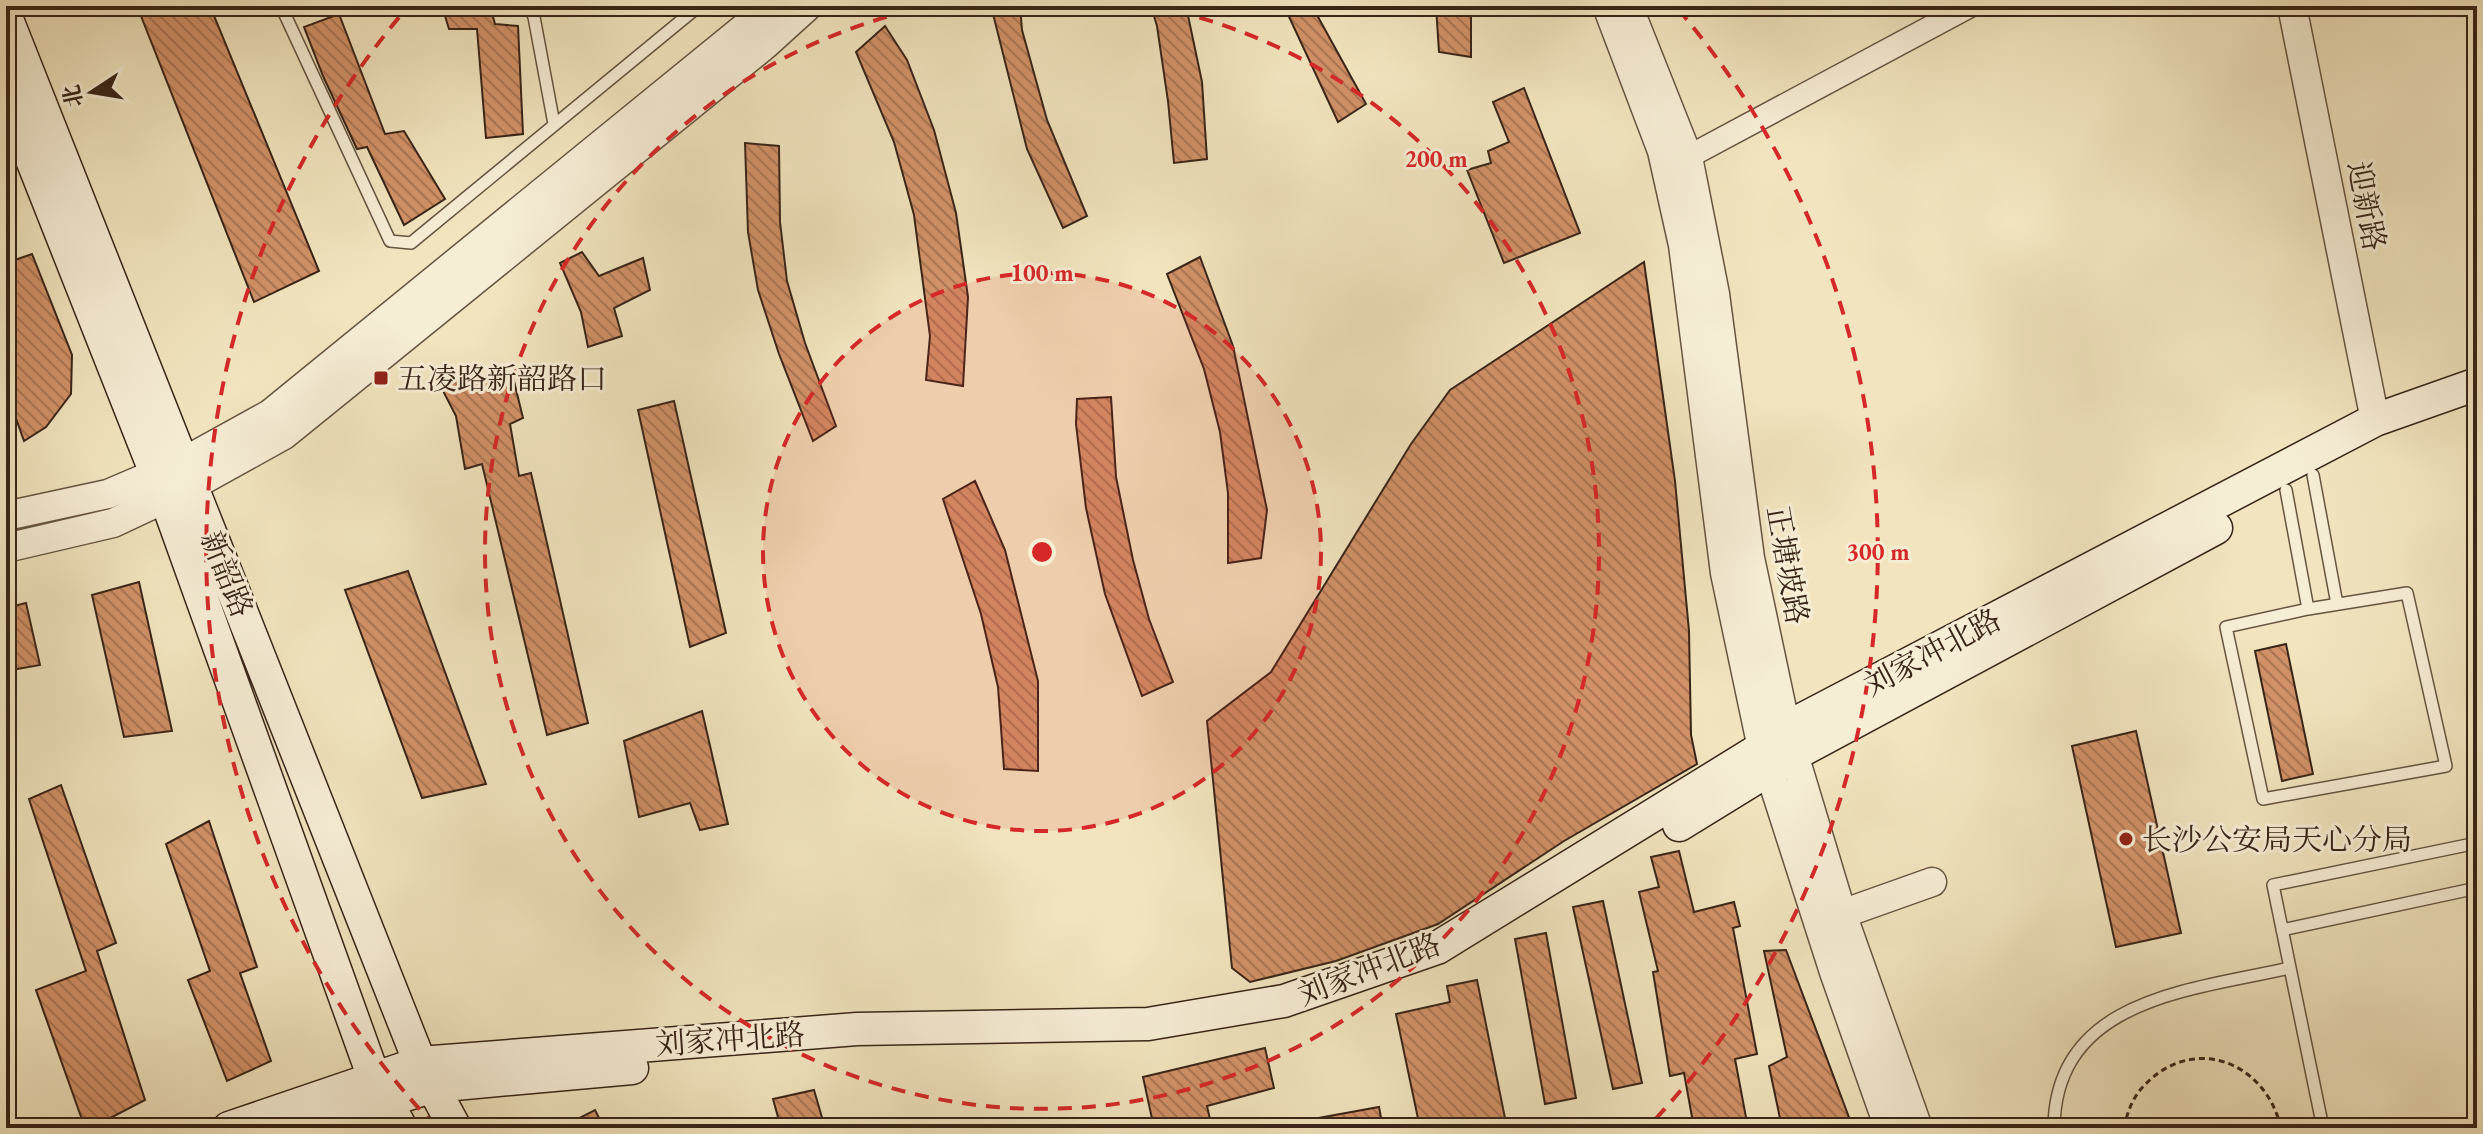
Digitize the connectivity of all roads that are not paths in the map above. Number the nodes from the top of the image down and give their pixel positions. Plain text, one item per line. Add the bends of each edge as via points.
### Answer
1 (281, 6) edge
2 (529, 6) edge
3 (699, 6) edge
4 (771, 6) edge
5 (808, 6) edge
6 (1607, 6) edge
7 (1628, 6) edge
8 (1970, 6) edge
9 (2292, 6) edge
10 (6, 17) edge
11 (6, 94) edge
12 (554, 124) junction
13 (1688, 157) junction
14 (2477, 384) edge
15 (2477, 405) edge
16 (2375, 420) junction
17 (174, 480) junction
18 (2300, 483) junction
19 (6, 516) edge
20 (6, 548) edge
21 (2337, 604) junction
22 (2308, 609) junction
23 (1777, 750) junction
24 (2477, 843) edge
25 (1932, 882) dead end
26 (2477, 888) edge
27 (1842, 914) junction
28 (2282, 930) junction
29 (2290, 968) junction
30 (426, 1074) junction
31 (387, 1102) edge
32 (229, 1128) edge
33 (303, 1128) edge
34 (455, 1128) edge
35 (1889, 1128) edge
36 (1918, 1128) edge
37 (2054, 1128) edge
38 (2323, 1128) edge

1 - 12 lane via 390,241 411,243
2 - 12 lane
3 - 12 lane
4 - 17 street via 270,414
5 - 17 street via 284,435
6 - 23 street, 正塘坡路 via 1662,151 1683,245 1725,573
7 - 13 street, 正塘坡路
8 - 13 street
9 - 16 street, 迎新路
10 - 17 main road, 新韶路
11 - 17 main road, 新韶路
13 - 23 street, 正塘坡路 via 1715,294
14 - 16 main road, 刘家冲北路
15 - 18 main road, 刘家冲北路 via 2382,437
16 - 23 main road, 刘家冲北路
17 - 19 street
17 - 20 street via 113,523
17 - 30 main road, 新韶路
17 - 31 main road, 新韶路
18 - 21 lane
18 - 22 lane
18 - 23 main road, 刘家冲北路
21 - 22 lane
21 - 22 lane via 2407,593 2446,766 2263,799 2226,627
23 - 27 street, 正塘坡路
23 - 30 main road, 刘家冲北路 via 1445,965 1289,1020 1150,1043 858,1048
23 - 35 street, 正塘坡路 via 1834,972
24 - 28 lane via 2273,885
25 - 27 street
26 - 28 lane
27 - 36 street, 正塘坡路
28 - 29 lane
29 - 37 lane via 2148,1001 2102,1025 2073,1055 2060,1084
29 - 38 lane
30 - 31 main road, 刘家冲北路
30 - 34 main road, 新韶路
31 - 32 main road, 刘家冲北路
31 - 33 main road, 刘家冲北路

